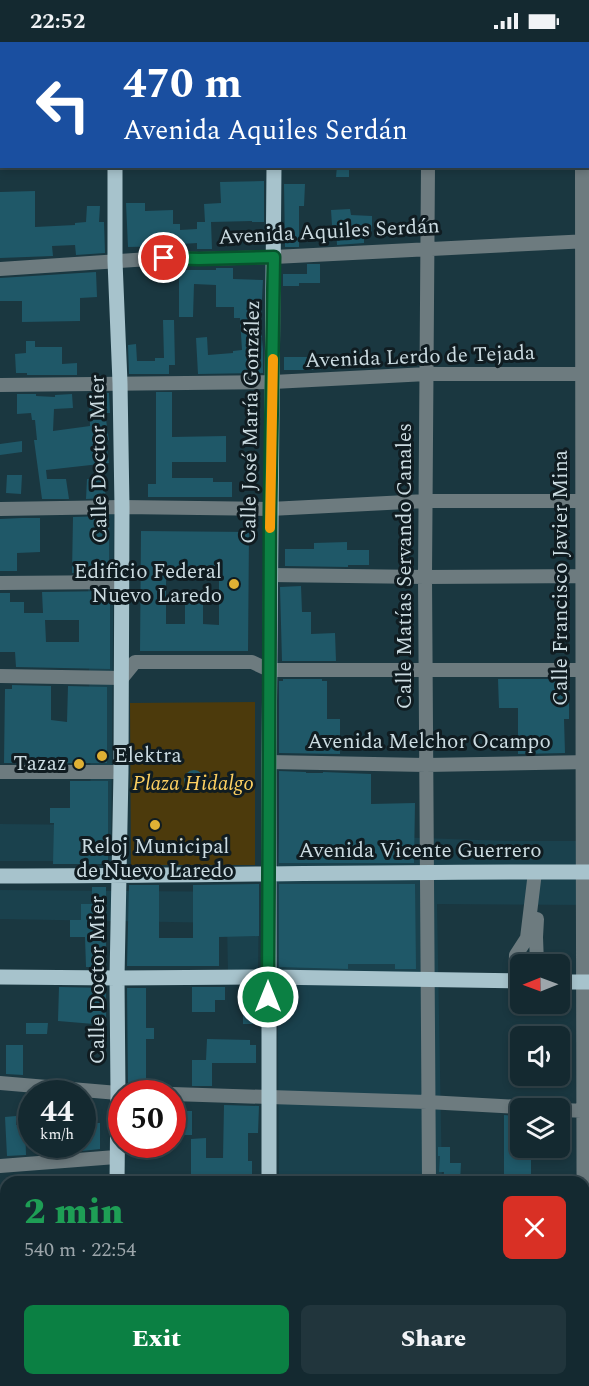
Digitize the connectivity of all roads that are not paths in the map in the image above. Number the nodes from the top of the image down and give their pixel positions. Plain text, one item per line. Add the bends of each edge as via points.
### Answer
1 (115, 168) edge
2 (274, 168) edge
3 (429, 168) edge
4 (582, 168) edge
5 (585, 241) edge
6 (428, 249) junction
7 (274, 257) junction
8 (115, 261) junction
9 (0, 269) edge
10 (585, 374) edge
11 (427, 375) junction
12 (273, 382) junction
13 (120, 383) junction
14 (0, 385) edge
15 (426, 501) junction
16 (585, 502) edge
17 (122, 507) junction
18 (0, 509) edge
19 (270, 509) junction
20 (270, 575) junction
21 (585, 576) edge
22 (425, 577) junction
23 (122, 582) junction
24 (0, 583) edge
25 (269, 670) junction
26 (426, 670) junction
27 (586, 670) edge
28 (0, 676) edge
29 (122, 678) junction
30 (269, 762) junction
31 (586, 763) edge
32 (426, 765) junction
33 (0, 772) edge
34 (122, 772) junction
35 (427, 872) junction
36 (539, 872) junction
37 (586, 872) edge
38 (268, 873) junction
39 (0, 876) edge
40 (120, 876) junction
41 (517, 954) edge
42 (537, 954) edge
43 (0, 977) edge
44 (268, 977) junction
45 (117, 978) junction
46 (427, 980) junction
47 (510, 981) edge
48 (570, 982) edge
49 (586, 982) edge
50 (118, 1080) edge
51 (0, 1083) edge
52 (108, 1091) edge
53 (186, 1095) edge
54 (269, 1098) junction
55 (427, 1102) junction
56 (510, 1106) edge
57 (570, 1110) edge
58 (586, 1111) edge
59 (108, 1158) edge
60 (116, 1158) edge
61 (0, 1166) edge
62 (117, 1176) edge
63 (269, 1176) edge
64 (429, 1176) edge
65 (585, 1176) edge

1 - 8 main road, Calle Doctor Mier
2 - 7 main road, Calle José María González
3 - 6 street, Calle Matías Servando Canales
4 - 5 street, Calle Francisco Javier Mina
5 - 6 street, Avenida Aquiles Serdán
5 - 10 street, Calle Francisco Javier Mina
6 - 7 street, Avenida Aquiles Serdán
6 - 11 street, Calle Matías Servando Canales
7 - 8 street, Avenida Aquiles Serdán
7 - 12 main road, Calle José María González
8 - 9 street, Avenida Aquiles Serdán
8 - 13 main road, Calle Doctor Mier
10 - 11 street, Avenida Lerdo de Tejada
10 - 16 street, Calle Francisco Javier Mina
11 - 12 street, Avenida Lerdo de Tejada
11 - 15 street, Calle Matías Servando Canales
12 - 13 street, Avenida Lerdo de Tejada
12 - 19 main road, Calle José María González
13 - 14 street, Avenida Lerdo de Tejada
13 - 17 main road, Calle Doctor Mier
15 - 16 street
15 - 19 street
15 - 22 street, Calle Matías Servando Canales
16 - 21 street, Calle Francisco Javier Mina
17 - 18 street
17 - 19 street
17 - 23 main road, Calle Doctor Mier
19 - 20 main road, Calle José María González
20 - 22 street
20 - 25 main road, Calle José María González
21 - 22 street
21 - 27 street, Calle Francisco Javier Mina
22 - 26 street, Calle Matías Servando Canales
23 - 24 street
23 - 29 main road, Calle Doctor Mier
25 - 26 street
25 - 29 street via 252,662 135,662
25 - 30 main road, Calle José María González
26 - 27 street
26 - 32 street, Calle Matías Servando Canales
27 - 31 street, Calle Francisco Javier Mina
28 - 29 street
29 - 34 main road, Calle Doctor Mier
30 - 32 street, Avenida Melchor Ocampo
30 - 38 main road, Calle José María González
31 - 32 street, Avenida Melchor Ocampo
31 - 37 street, Calle Francisco Javier Mina
32 - 35 street, Calle Matías Servando Canales
33 - 34 street
34 - 40 main road, Calle Doctor Mier
35 - 36 main road, Avenida Vicente Guerrero
35 - 38 main road, Avenida Vicente Guerrero
35 - 46 street, Calle Matías Servando Canales
36 - 37 main road, Avenida Vicente Guerrero
36 - 41 street via 527,938
36 - 42 street
37 - 49 street, Calle Francisco Javier Mina
38 - 40 main road, Avenida Vicente Guerrero
38 - 44 main road, Calle José María González
39 - 40 main road, Avenida Vicente Guerrero
40 - 45 main road, Calle Doctor Mier
43 - 45 main road
44 - 45 main road
44 - 46 main road
44 - 54 main road, Calle José María González
45 - 50 main road, Calle Doctor Mier
46 - 47 main road
46 - 55 street, Calle Matías Servando Canales
48 - 49 main road
49 - 58 street, Calle Francisco Javier Mina
51 - 52 street
53 - 54 street
54 - 55 street
54 - 63 main road, Calle José María González
55 - 56 street
55 - 64 street, Calle Matías Servando Canales
57 - 58 street
58 - 65 street, Calle Francisco Javier Mina
59 - 61 street
60 - 62 main road, Calle Doctor Mier

